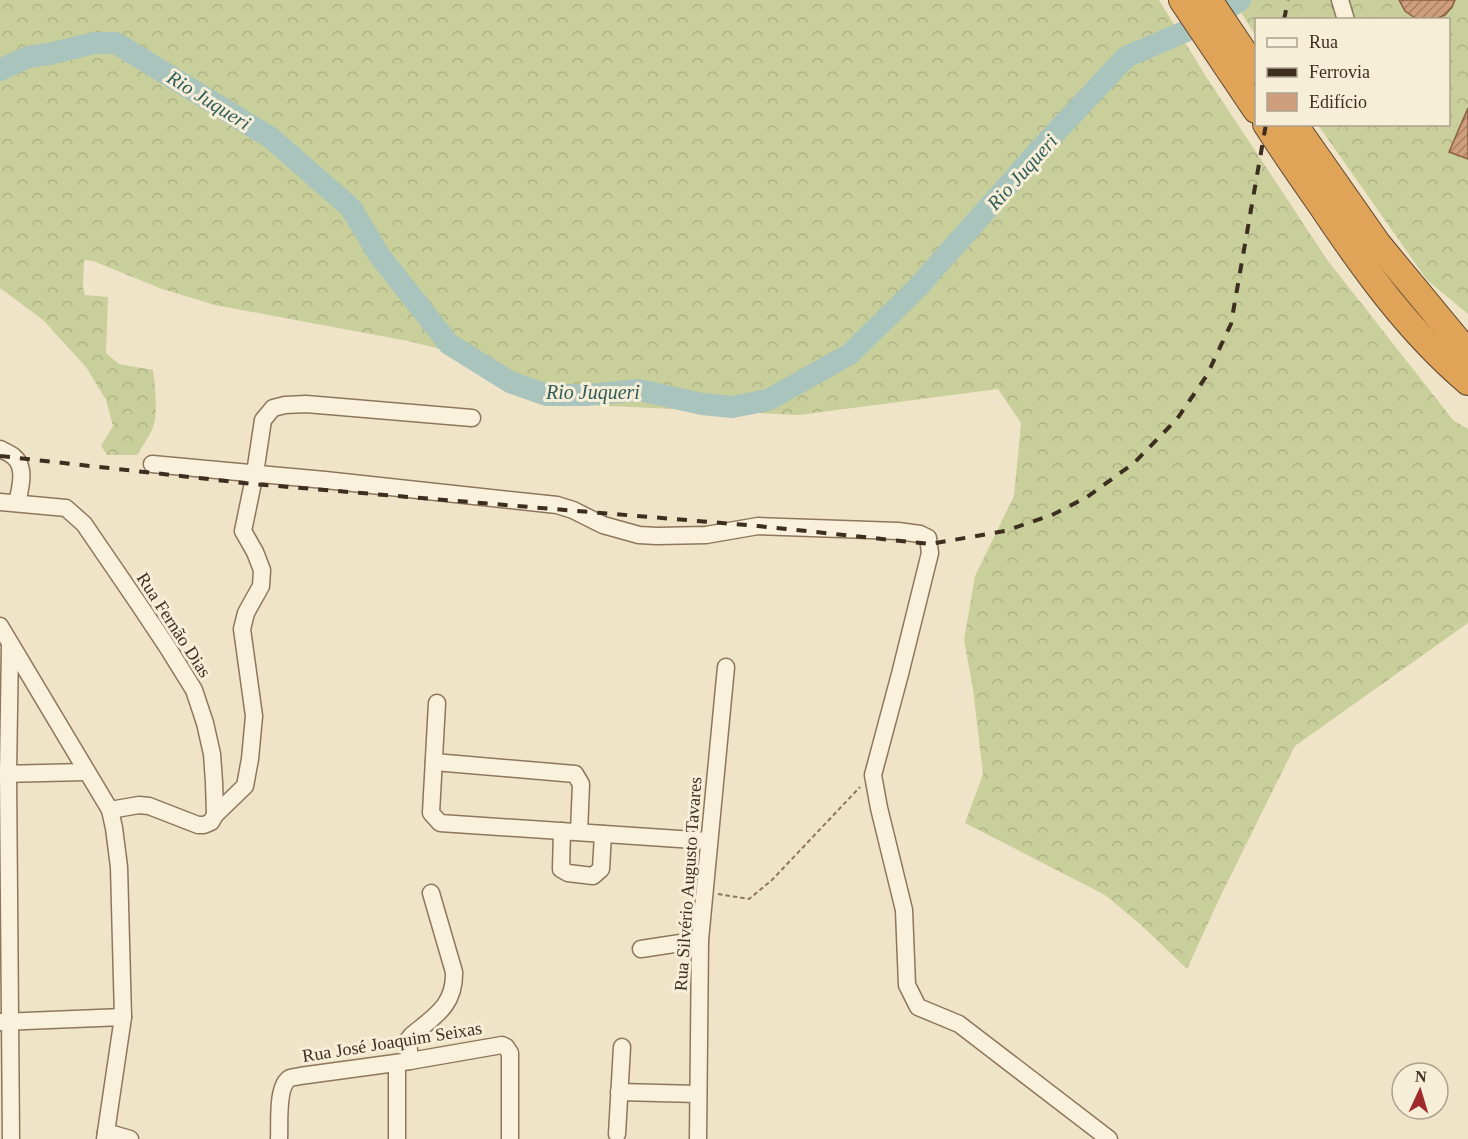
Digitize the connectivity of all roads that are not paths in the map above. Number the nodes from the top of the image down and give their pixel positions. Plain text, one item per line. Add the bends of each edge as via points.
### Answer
1 (1182, 0) edge
2 (1209, 0) edge
3 (1340, 0) edge
4 (1345, 18) edge
5 (1231, 53) junction
6 (1255, 69) edge
7 (1254, 105) edge
8 (1278, 129) edge
9 (1468, 353) edge
10 (1468, 382) edge
11 (472, 418) dead end
12 (0, 449) edge
13 (152, 464) dead end
14 (255, 473) junction
15 (8, 503) edge
16 (0, 626) edge
17 (10, 644) junction
18 (726, 667) dead end
19 (437, 703) dead end
20 (434, 762) junction
21 (86, 771) junction
22 (4, 774) edge
23 (110, 810) junction
24 (215, 815) junction
25 (561, 831) junction
26 (579, 832) junction
27 (603, 834) junction
28 (709, 841) junction
29 (431, 893) dead end
30 (700, 940) junction
31 (641, 949) dead end
32 (123, 1017) junction
33 (5, 1022) edge
34 (621, 1047) dead end
35 (404, 1062) junction
36 (619, 1092) junction
37 (698, 1094) junction
38 (617, 1134) dead end
39 (106, 1135) edge
40 (11, 1139) edge
41 (130, 1139) edge
42 (279, 1139) edge
43 (396, 1139) edge
44 (510, 1139) edge
45 (698, 1139) edge
46 (1109, 1139) edge

1 - 5 highway
2 - 5 highway
3 - 4 street
5 - 6 highway
5 - 7 highway
8 - 9 highway
8 - 10 highway via 1355,255 1407,322
11 - 14 street via 306,404 273,408 262,420
12 - 15 street via 15,458 21,469 21,484
13 - 14 street
14 - 24 street via 243,531 262,570 261,586 242,629 254,716 250,759 245,786
14 - 46 street via 557,505 603,525 657,536 706,535 758,526 898,531 928,538 930,553 873,775 904,910 907,985 918,1007 959,1024
15 - 24 street, Rua Fernão Dias via 66,508 84,524 168,648 194,690 205,723 212,754
16 - 17 street
17 - 21 street
17 - 22 street
18 - 28 street, Rua Silvério Augusto Tavares
19 - 20 street
20 - 25 street via 431,813 440,823
20 - 26 street via 575,774 581,784
21 - 22 street
21 - 23 street
22 - 33 street
23 - 24 street via 149,806 198,825 212,822
23 - 32 street via 119,867
25 - 26 street
25 - 27 street via 561,868 568,873 592,876 601,869
26 - 27 street
27 - 28 street
28 - 30 street, Rua Silvério Augusto Tavares
29 - 35 street via 454,972 452,994 442,1011 408,1040
30 - 31 street
30 - 37 street, Rua Silvério Augusto Tavares
32 - 33 street
32 - 39 street
33 - 40 street
34 - 36 street
35 - 42 street, Rua José Joaquim Seixas via 289,1079 281,1093
35 - 43 street
35 - 44 street, Rua José Joaquim Seixas via 506,1047 510,1053
36 - 37 street
36 - 38 street
37 - 45 street, Rua Silvério Augusto Tavares
39 - 41 street

